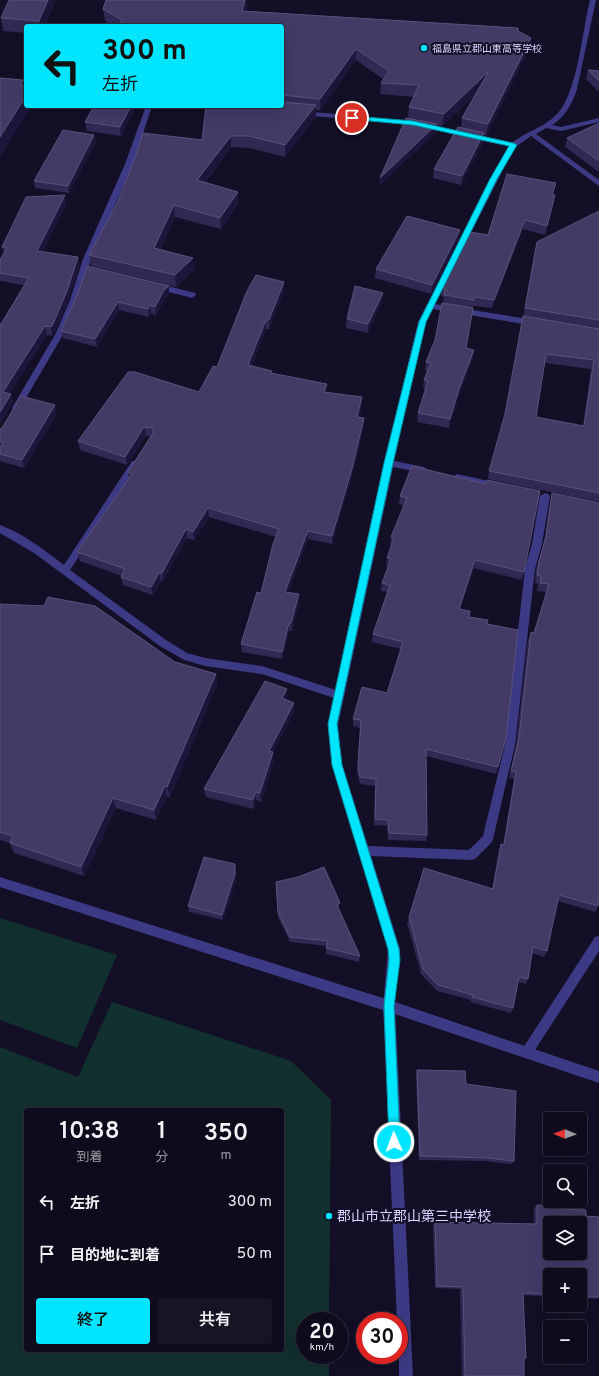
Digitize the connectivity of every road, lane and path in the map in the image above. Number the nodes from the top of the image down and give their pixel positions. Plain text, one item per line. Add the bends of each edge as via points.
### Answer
1 (593, 0) edge
2 (0, 81) edge
3 (24, 83) edge
4 (148, 108) edge
5 (291, 112) edge
6 (599, 120) edge
7 (545, 126) junction
8 (530, 133) junction
9 (513, 145) junction
10 (599, 184) edge
11 (146, 284) edge
12 (192, 295) dead end
13 (430, 306) junction
14 (545, 325) edge
15 (13, 413) edge
16 (142, 452) edge
17 (388, 463) junction
18 (435, 473) edge
19 (451, 476) edge
20 (506, 488) edge
21 (545, 496) edge
22 (0, 529) edge
23 (65, 570) junction
24 (339, 695) junction
25 (364, 851) junction
26 (0, 882) edge
27 (599, 941) edge
28 (389, 1006) junction
29 (527, 1052) junction
30 (599, 1077) edge
31 (406, 1376) edge

1 - 7 street via 571,96 563,112
2 - 3 street
4 - 15 street via 129,164 87,259 88,270 60,333
5 - 9 street via 413,123
6 - 7 street via 561,129
7 - 8 street
8 - 9 street
8 - 10 street
9 - 13 street via 493,179
11 - 12 street
13 - 14 street
13 - 17 street via 419,334
16 - 23 street
17 - 18 street
17 - 24 street
19 - 20 street
21 - 25 street via 530,569 510,745 488,840 471,855
22 - 23 street
23 - 24 street via 184,656 205,662 262,670
24 - 25 street via 333,724 336,759
25 - 28 street via 394,949
26 - 28 street
27 - 29 street
28 - 29 street
28 - 31 street
29 - 30 street

